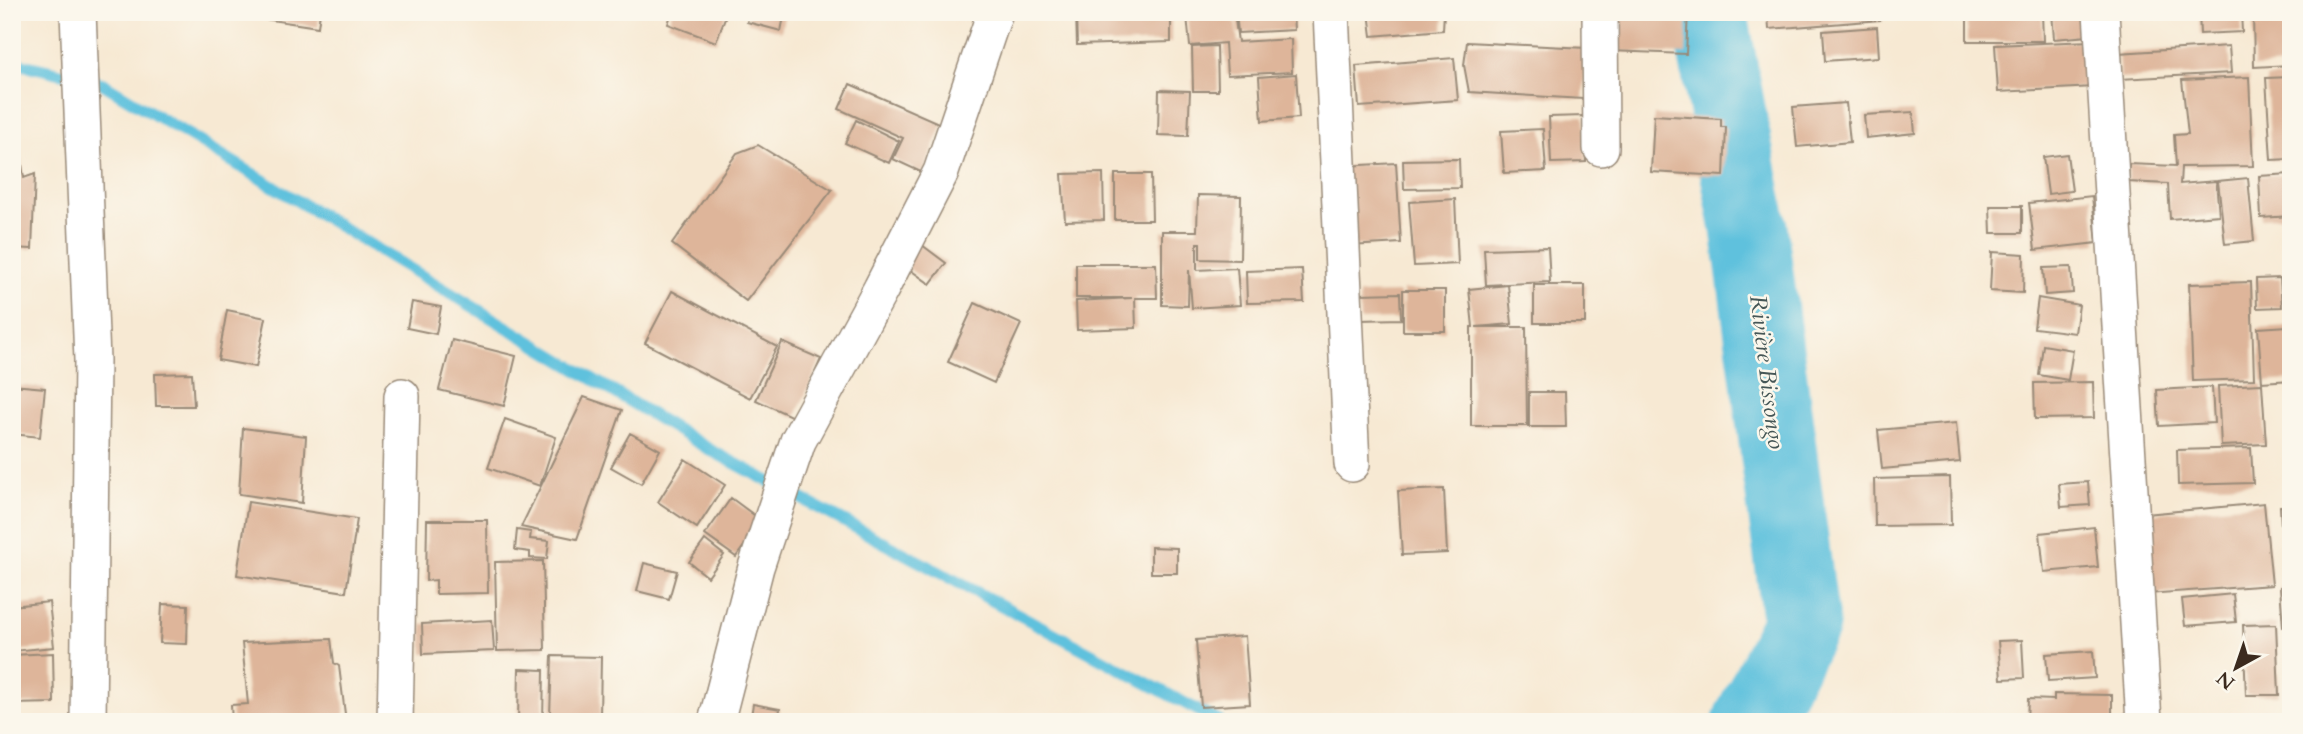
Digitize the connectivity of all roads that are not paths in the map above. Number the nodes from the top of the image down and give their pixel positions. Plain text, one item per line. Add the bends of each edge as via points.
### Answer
1 (78, 12) edge
2 (995, 12) edge
3 (1331, 12) edge
4 (1600, 12) edge
5 (2101, 12) edge
6 (1601, 148) dead end
7 (402, 396) dead end
8 (1352, 464) dead end
9 (88, 722) edge
10 (395, 722) edge
11 (716, 722) edge
12 (2144, 722) edge

1 - 9 street via 92,360
2 - 11 street via 941,172 799,441 756,567
3 - 8 street
4 - 6 street
5 - 12 street
7 - 10 street

